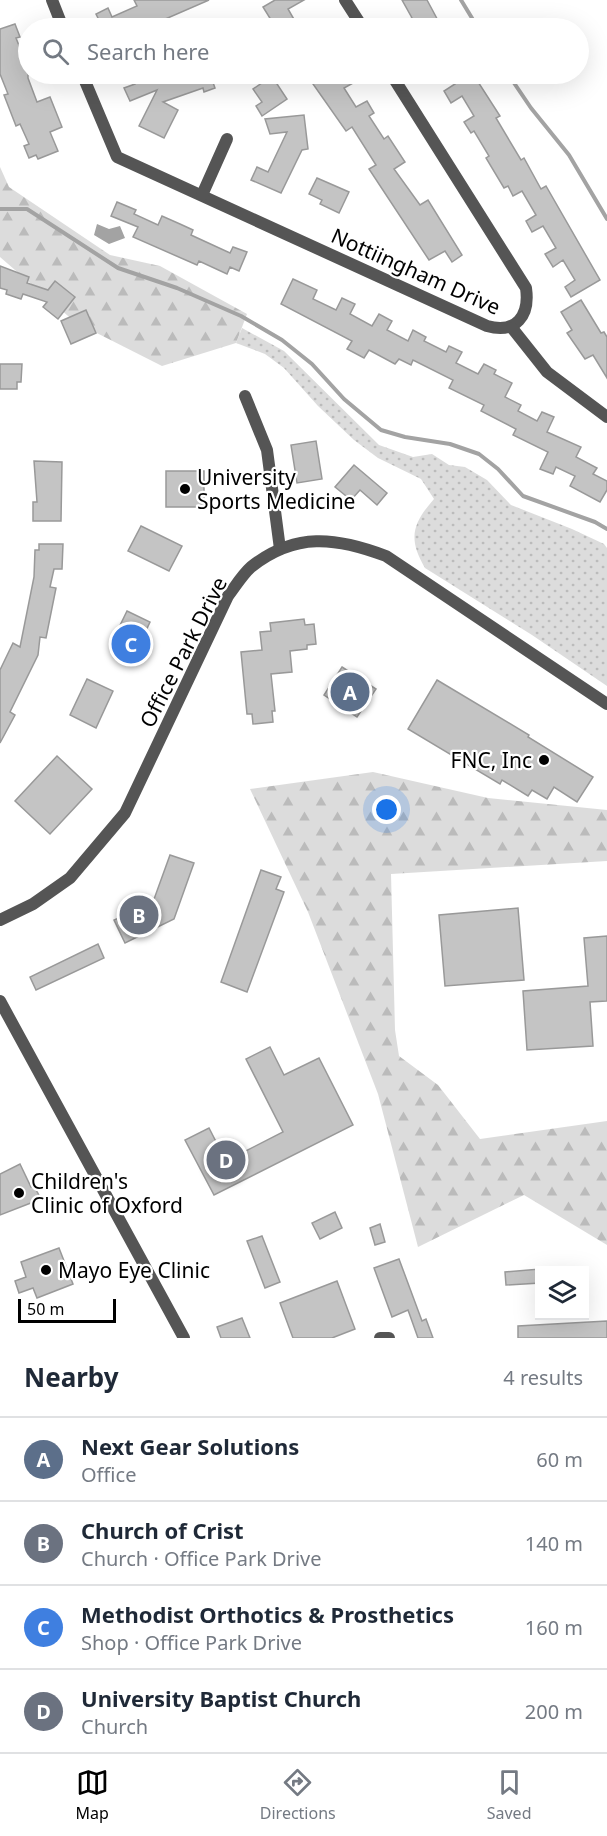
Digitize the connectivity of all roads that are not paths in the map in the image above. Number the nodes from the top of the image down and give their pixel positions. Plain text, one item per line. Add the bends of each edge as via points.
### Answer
1 (52, 0) edge
2 (345, 0) edge
3 (59, 18) edge
4 (357, 18) edge
5 (86, 84) edge
6 (397, 84) edge
7 (227, 139) dead end
8 (202, 195) junction
9 (512, 327) junction
10 (245, 396) dead end
11 (607, 417) edge
12 (280, 549) junction
13 (607, 704) edge
14 (0, 920) edge
15 (0, 1001) edge
16 (184, 1338) edge
17 (380, 1338) edge
18 (389, 1338) edge

1 - 3 street
2 - 4 street
5 - 8 street, Nottiingham Drive via 117,157
6 - 9 street, Nottiingham Drive via 526,288 523,316
7 - 8 street
8 - 9 street, Nottiingham Drive via 488,326 501,330
9 - 11 street via 547,372
10 - 12 street via 267,450
12 - 13 street, Office Park Drive via 327,540 357,545 386,556
12 - 14 street, Office Park Drive via 249,568 228,596 125,813 70,878 33,904
15 - 16 street
17 - 18 street

